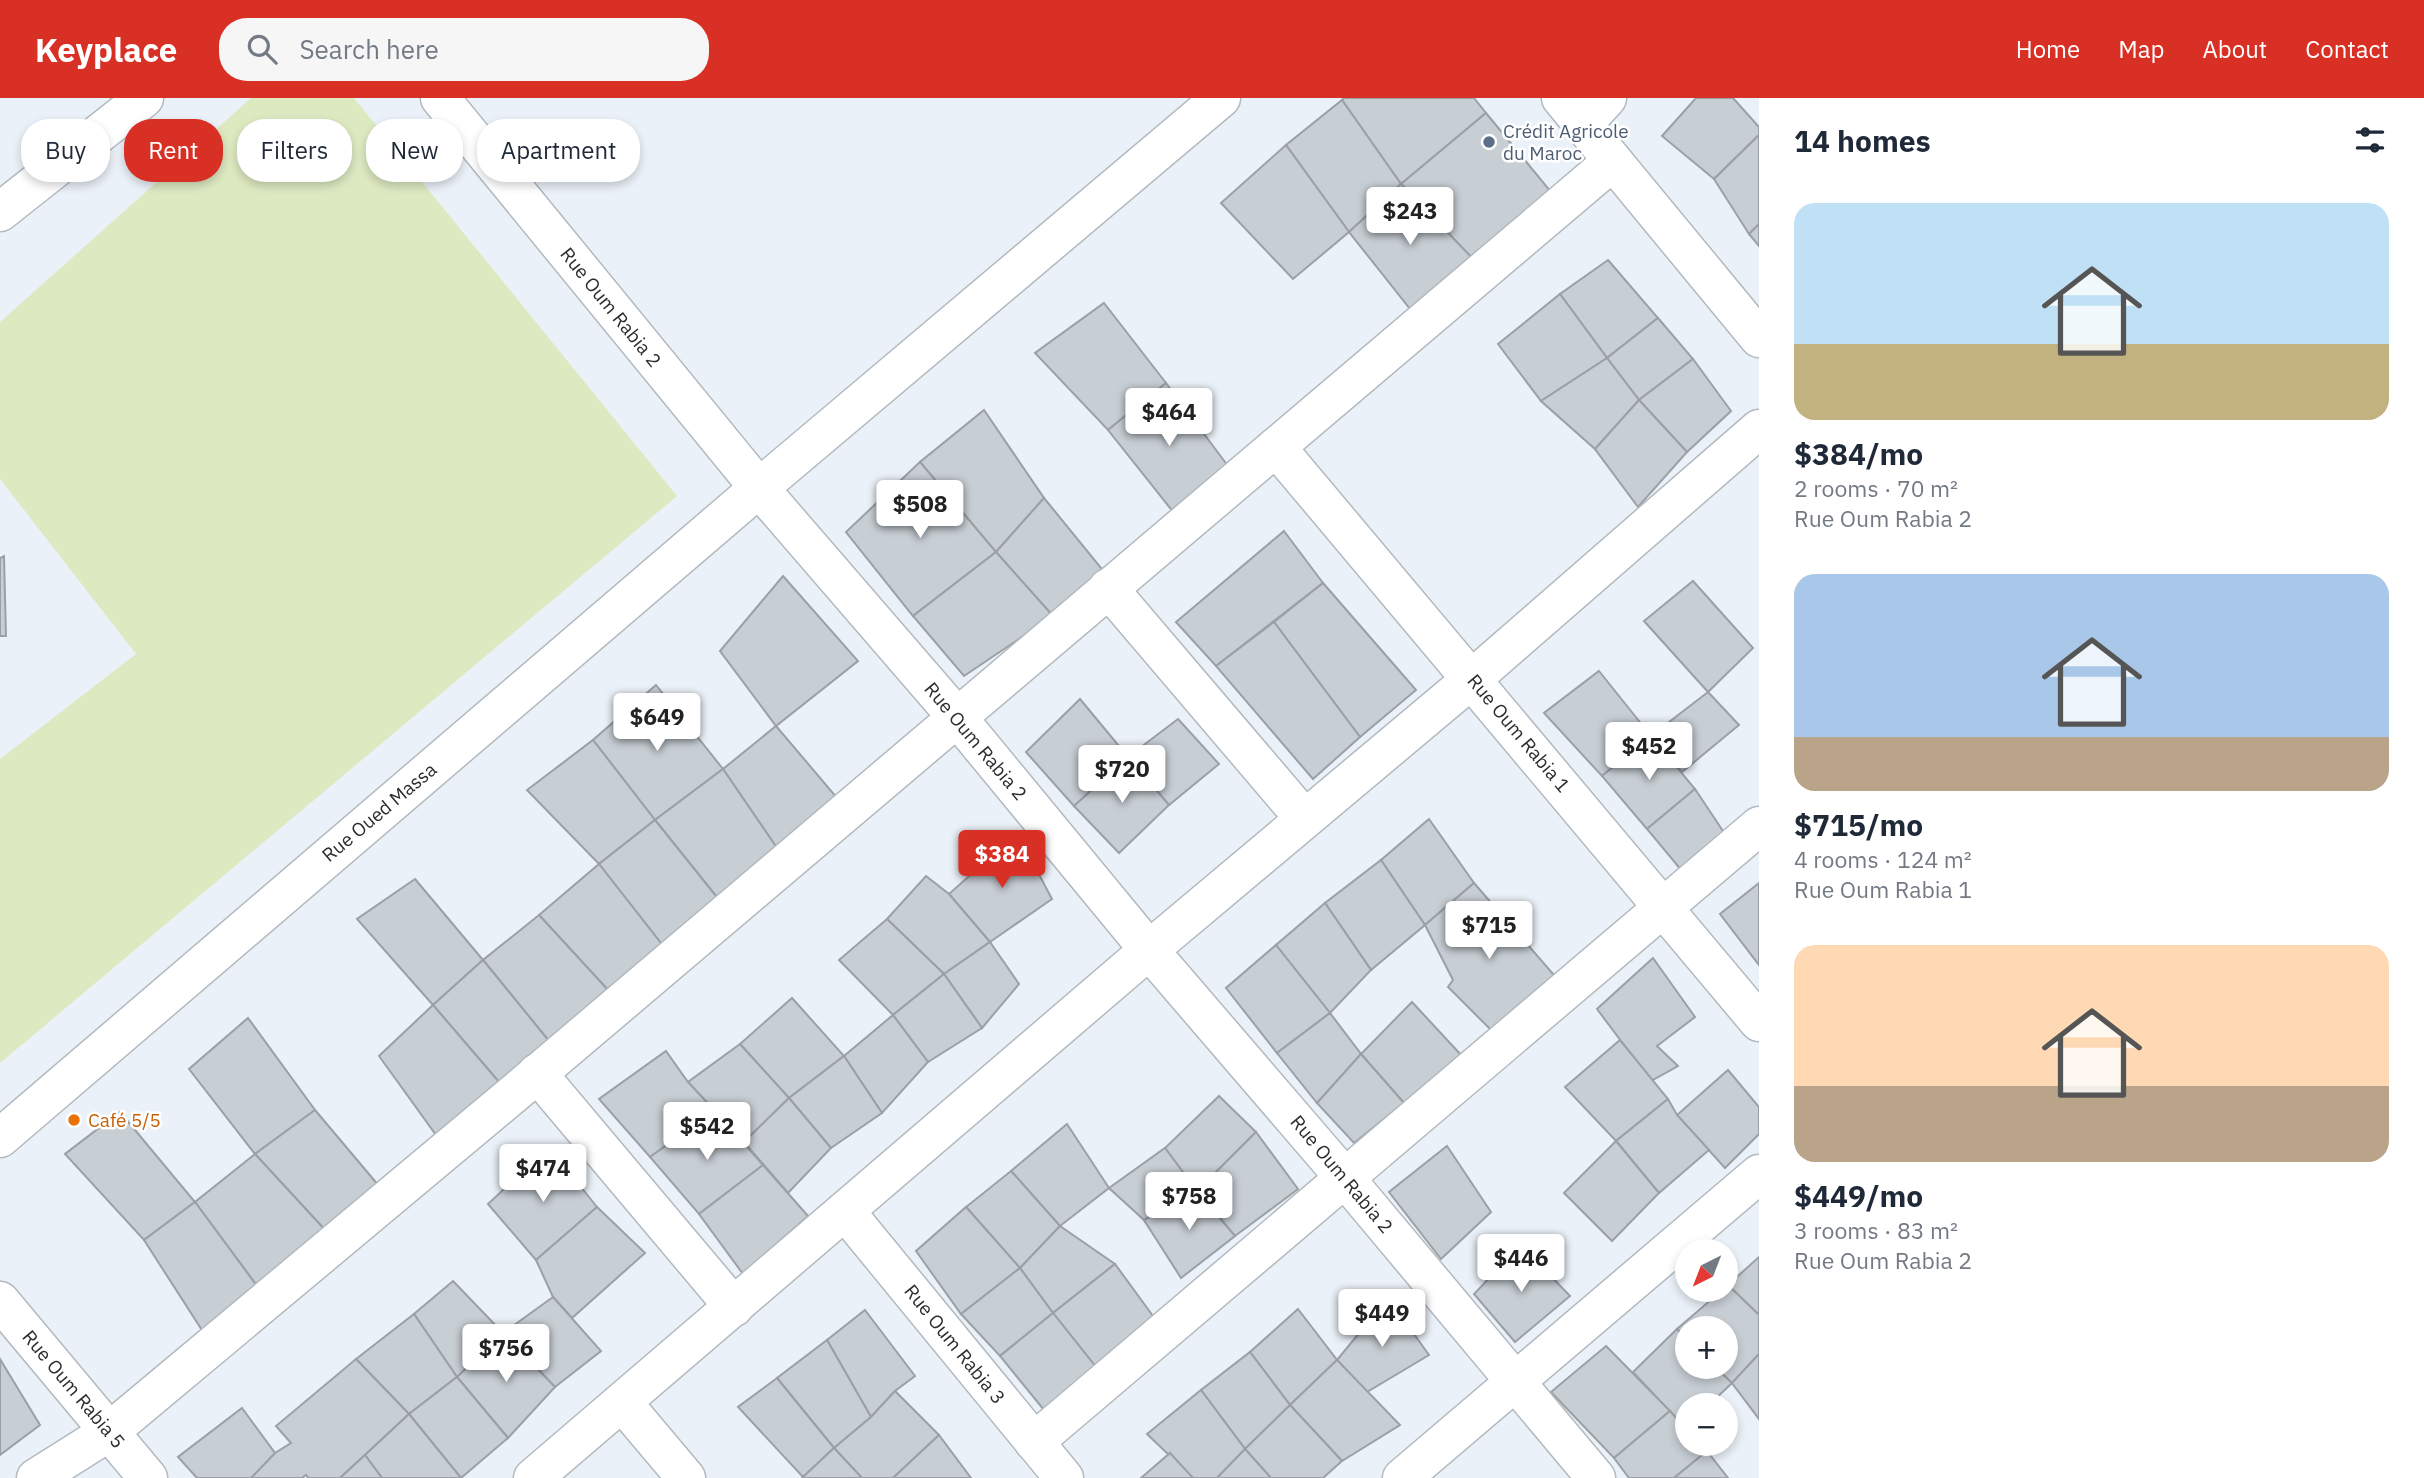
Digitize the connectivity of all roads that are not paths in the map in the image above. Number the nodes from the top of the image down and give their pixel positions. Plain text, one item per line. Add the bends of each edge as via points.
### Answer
1 (144, 98) edge
2 (440, 98) edge
3 (1222, 98) edge
4 (1584, 107) edge
5 (1613, 161) junction
6 (0, 212) edge
7 (1759, 338) edge
8 (1759, 429) edge
9 (1276, 447) junction
10 (759, 488) junction
11 (1108, 588) junction
12 (1473, 678) junction
13 (956, 716) junction
14 (1304, 818) junction
15 (1759, 826) edge
16 (1664, 907) junction
17 (1149, 950) junction
18 (1759, 1022) edge
19 (537, 1073) junction
20 (0, 1138) edge
21 (1759, 1174) edge
22 (1344, 1177) junction
23 (845, 1211) junction
24 (0, 1301) edge
25 (734, 1307) junction
26 (1515, 1381) junction
27 (622, 1402) junction
28 (109, 1432) junction
29 (1034, 1442) junction
30 (36, 1478) edge
31 (148, 1478) edge
32 (533, 1478) edge
33 (685, 1478) edge
34 (1064, 1478) edge
35 (1402, 1478) edge
36 (1596, 1478) edge

1 - 6 street
2 - 10 street, Rue Oum Rabia 2
3 - 10 street, Rue Oued Massa
4 - 5 street
5 - 7 street
5 - 9 street
8 - 12 street
9 - 11 street
9 - 12 street, Rue Oum Rabia 1
10 - 13 street, Rue Oum Rabia 2
10 - 20 street, Rue Oued Massa
11 - 13 street
11 - 14 street
12 - 14 street
12 - 16 street, Rue Oum Rabia 1
13 - 17 street, Rue Oum Rabia 2
13 - 19 street
14 - 17 street
15 - 16 street
16 - 18 street, Rue Oum Rabia 1
16 - 22 street
17 - 22 street, Rue Oum Rabia 2
17 - 23 street
19 - 25 street
19 - 28 street
21 - 26 street
22 - 26 street, Rue Oum Rabia 2
22 - 29 street
23 - 25 street
23 - 29 street, Rue Oum Rabia 3
24 - 28 street, Rue Oum Rabia 5
25 - 27 street
26 - 35 street
26 - 36 street, Rue Oum Rabia 2
27 - 32 street
27 - 33 street
28 - 30 street
28 - 31 street, Rue Oum Rabia 5
29 - 34 street, Rue Oum Rabia 3

